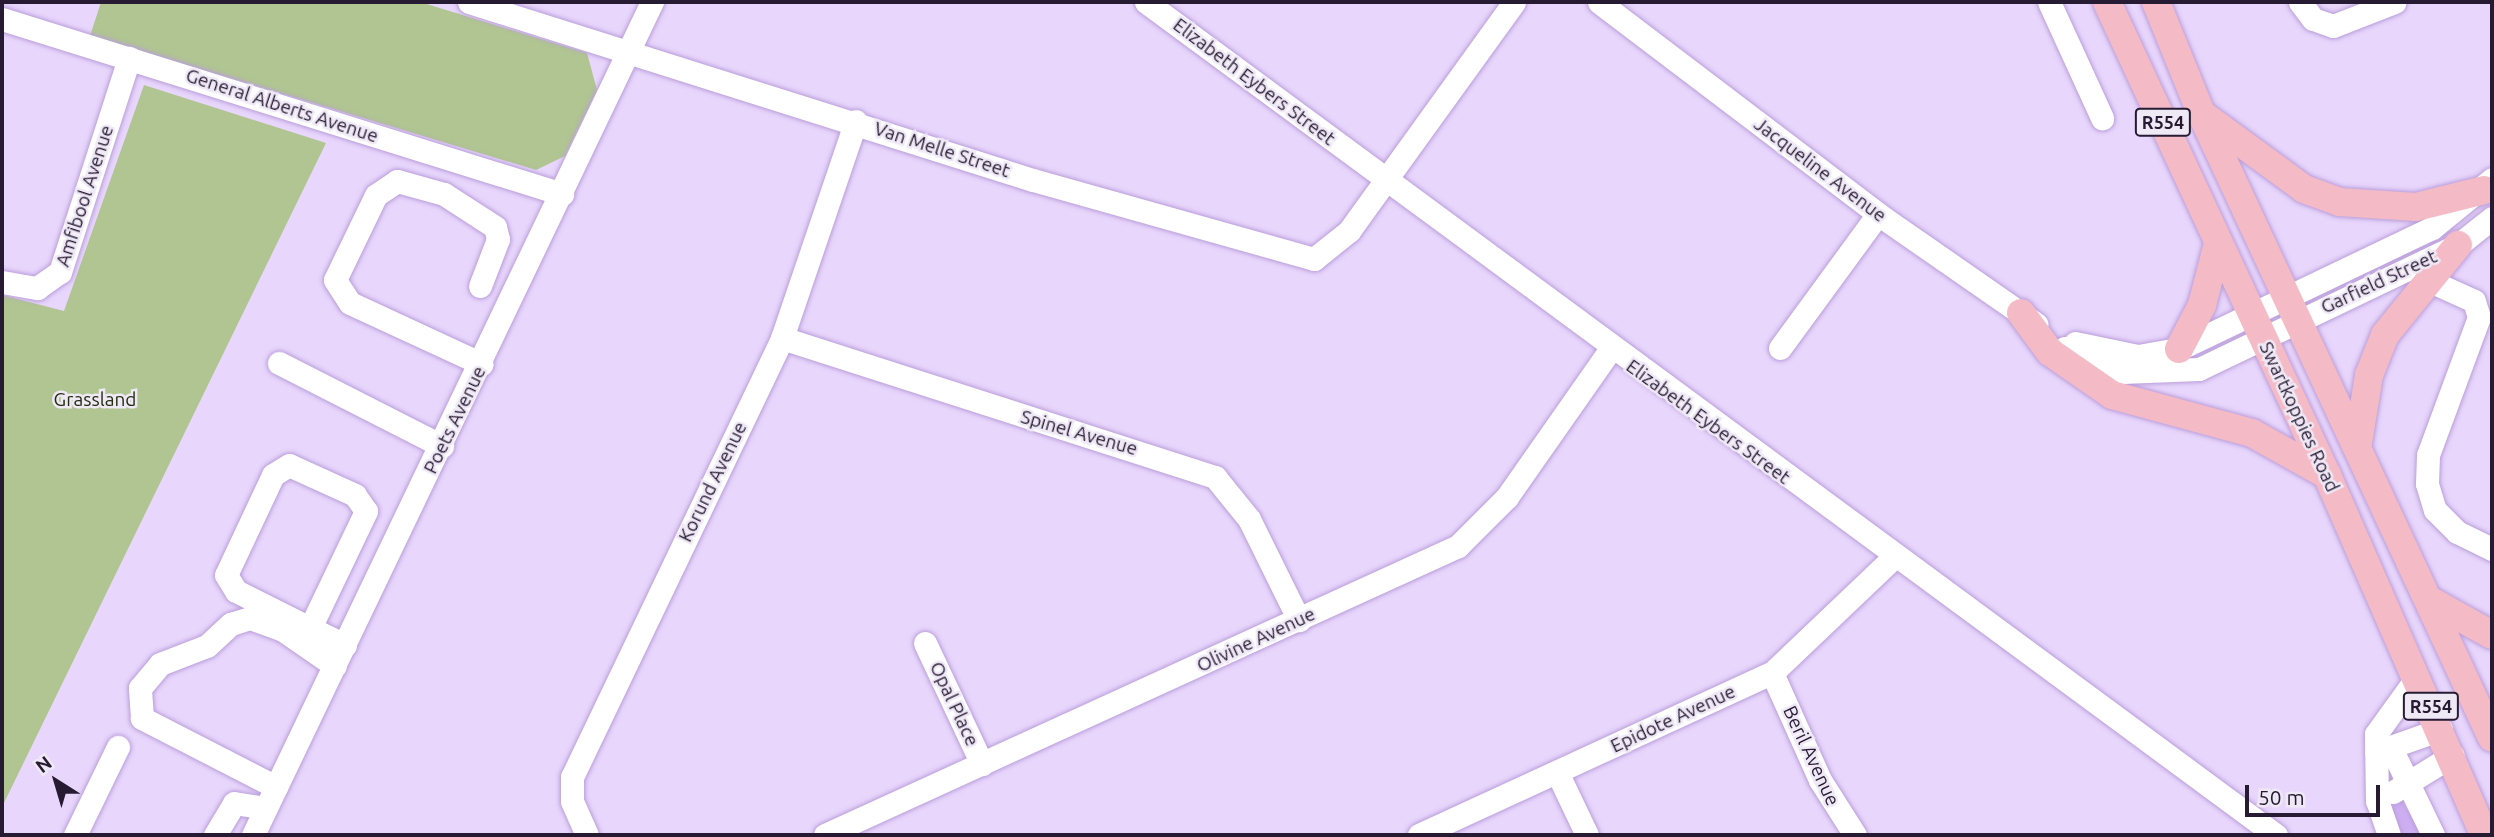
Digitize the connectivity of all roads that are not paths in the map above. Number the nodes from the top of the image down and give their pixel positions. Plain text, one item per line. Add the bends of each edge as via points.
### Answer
1 (469, 2) edge
2 (652, 2) edge
3 (1146, 2) edge
4 (1514, 2) edge
5 (1599, 2) edge
6 (2049, 2) edge
7 (2107, 2) edge
8 (2156, 2) edge
9 (2300, 2) edge
10 (2395, 2) edge
11 (2, 19) edge
12 (629, 56) junction
13 (129, 58) junction
14 (2201, 113) junction
15 (2102, 118) dead end
16 (856, 121) junction
17 (1386, 180) junction
18 (2488, 184) edge
19 (562, 194) junction
20 (1878, 214) junction
21 (2492, 218) edge
22 (2218, 243) junction
23 (2458, 245) junction
24 (489, 264) junction
25 (523, 280) junction
26 (2430, 281) junction
27 (2, 282) edge
28 (480, 286) dead end
29 (2295, 309) junction
30 (2021, 313) junction
31 (2257, 328) junction
32 (2046, 331) junction
33 (782, 338) junction
34 (1780, 348) dead end
35 (2179, 349) junction
36 (1610, 350) junction
37 (279, 363) dead end
38 (482, 364) junction
39 (2358, 443) junction
40 (442, 446) junction
41 (2327, 475) junction
42 (2492, 549) edge
43 (1895, 556) junction
44 (2429, 600) junction
45 (1299, 620) junction
46 (310, 628) junction
47 (2492, 635) edge
48 (925, 643) dead end
49 (340, 656) junction
50 (1772, 673) junction
51 (2417, 677) junction
52 (2490, 727) edge
53 (2441, 729) junction
54 (118, 747) dead end
55 (2383, 750) junction
56 (2453, 755) junction
57 (982, 764) junction
58 (1557, 772) junction
59 (2405, 784) junction
60 (271, 797) junction
61 (2377, 801) junction
62 (75, 835) edge
63 (215, 835) edge
64 (253, 835) edge
65 (587, 835) edge
66 (825, 835) edge
67 (1419, 835) edge
68 (1587, 835) edge
69 (1854, 835) edge
70 (2276, 835) edge
71 (2389, 835) edge
72 (2433, 835) edge
73 (2484, 835) edge

1 - 12 street, Van Melle Street
2 - 12 street, Poets Avenue
3 - 17 street, Elizabeth Eybers Street
4 - 17 street, Van Melle Street
5 - 20 street, Jacqueline Avenue
6 - 15 street
7 - 22 main road, Swartkoppies Road / R554
8 - 14 main road, R554
9 - 10 street via 2313,19 2333,26
11 - 13 street, General Alberts Avenue
12 - 16 street, Van Melle Street
12 - 19 street, Poets Avenue
13 - 19 street, General Alberts Avenue
13 - 27 street, Amfibool Avenue via 60,272 37,288
14 - 18 main road via 2304,189 2339,202 2416,207
14 - 29 main road, R554
16 - 17 street, Van Melle Street via 1304,258 1323,256 1342,240
16 - 33 street, Korund Avenue
17 - 36 street, Elizabeth Eybers Street
18 - 29 street via 2432,228
19 - 25 street, Poets Avenue
20 - 30 street, Jacqueline Avenue
20 - 34 street
21 - 23 street, Garfield Street
22 - 31 main road, Swartkoppies Road / R554
22 - 35 main road via 2202,305
23 - 26 main road
23 - 29 street, Garfield Street
24 - 25 street
24 - 28 street
24 - 38 street via 498,239 486,218 444,194 397,181 376,195 335,279 350,303
25 - 38 street, Poets Avenue
26 - 39 main road via 2385,335 2369,375
26 - 42 street via 2474,301 2479,317 2428,455 2427,484 2435,510 2457,532
29 - 31 street, Jacqueline Avenue
29 - 39 main road, R554
30 - 32 street, Jacqueline Avenue
30 - 41 main road via 2050,352 2112,395 2252,433
31 - 32 street, Jacqueline Avenue via 2199,369 2143,375 2084,360
31 - 35 street, Jacqueline Avenue
31 - 41 main road, Swartkoppies Road / R554
32 - 35 street, Jacqueline Avenue via 2119,354
33 - 45 street, Spinel Avenue via 1215,477 1250,519
33 - 65 street, Korund Avenue via 579,757 571,790
36 - 43 street, Elizabeth Eybers Street
36 - 45 street, Olivine Avenue via 1507,496 1469,538
37 - 40 street
38 - 40 street, Poets Avenue
39 - 44 main road, R554
40 - 49 street, Poets Avenue
41 - 51 main road, Swartkoppies Road / R554
43 - 50 street, Epidote Avenue
43 - 70 street, Elizabeth Eybers Street
44 - 47 main road
44 - 52 main road, R554
45 - 57 street, Olivine Avenue
46 - 46 street via 236,591 226,575 274,475 289,465 355,495 366,511
46 - 49 street
48 - 57 street, Opal Place
49 - 60 street, Poets Avenue
49 - 60 street via 250,618 231,624 207,646 160,664 141,688 142,719
50 - 58 street, Epidote Avenue
50 - 69 street, Beril Avenue via 1825,790
51 - 53 main road, Swartkoppies Road / R554
51 - 55 street via 2382,718
52 - 53 main road
52 - 56 main road
53 - 55 street
53 - 56 main road, Swartkoppies Road / R554
54 - 62 street
55 - 59 street
55 - 61 street
56 - 59 street
56 - 73 main road, Swartkoppies Road / R554
57 - 66 street, Olivine Avenue
58 - 67 street, Epidote Avenue
58 - 68 street
59 - 61 street
59 - 72 street
60 - 63 street via 234,803
60 - 64 street, Poets Avenue
61 - 71 street

